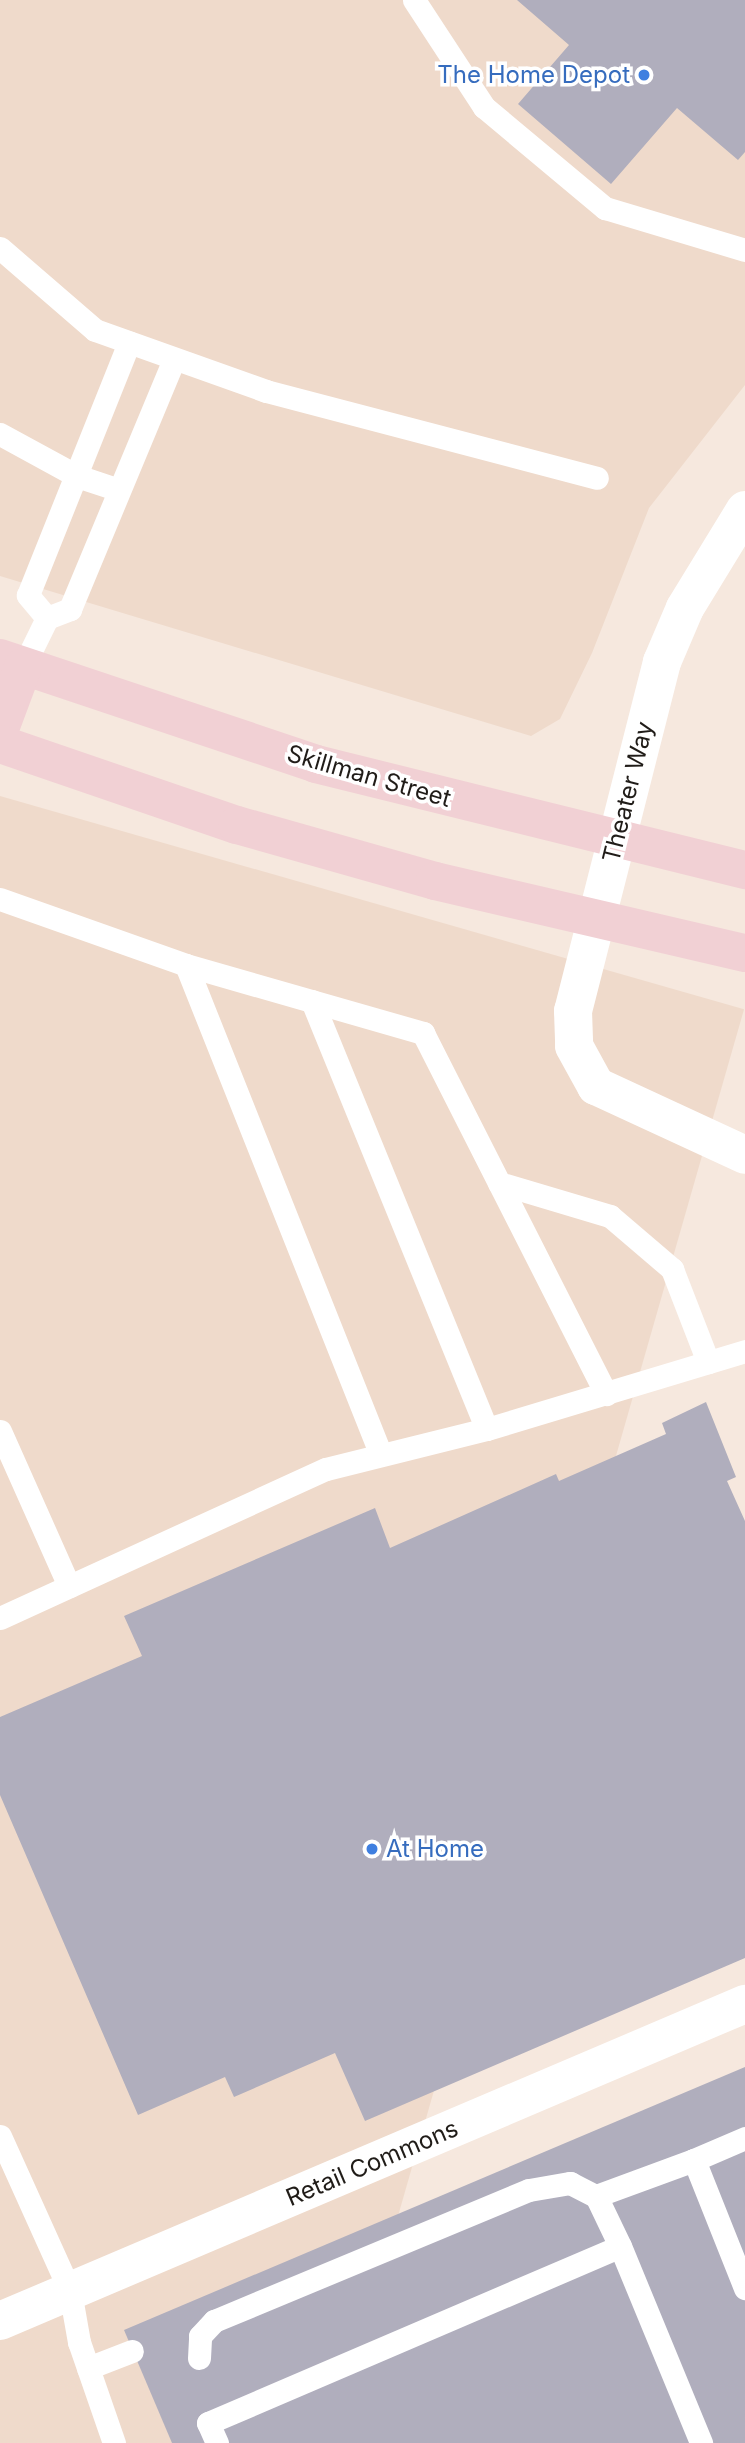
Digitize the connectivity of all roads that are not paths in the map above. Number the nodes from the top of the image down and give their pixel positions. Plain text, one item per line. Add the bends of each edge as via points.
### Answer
1 (414, 0) edge
2 (744, 245) edge
3 (0, 248) edge
4 (128, 342) junction
5 (174, 359) junction
6 (0, 434) edge
7 (77, 476) junction
8 (597, 478) dead end
9 (119, 490) junction
10 (745, 510) edge
11 (47, 618) junction
12 (11, 662) edge
13 (0, 729) edge
14 (0, 744) edge
15 (617, 841) junction
16 (745, 870) edge
17 (0, 899) edge
18 (594, 920) junction
19 (745, 953) edge
20 (186, 965) junction
21 (312, 1001) junction
22 (745, 1155) edge
23 (499, 1182) junction
24 (745, 1351) edge
25 (708, 1362) junction
26 (606, 1394) junction
27 (487, 1429) junction
28 (0, 1431) edge
29 (381, 1455) junction
30 (69, 1586) junction
31 (0, 1618) edge
32 (745, 2004) edge
33 (0, 2136) edge
34 (745, 2138) edge
35 (694, 2160) junction
36 (596, 2196) junction
37 (620, 2246) junction
38 (745, 2288) edge
39 (70, 2291) junction
40 (0, 2321) edge
41 (132, 2351) dead end
42 (199, 2358) dead end
43 (88, 2368) junction
44 (114, 2443) edge
45 (217, 2443) edge
46 (701, 2443) edge

1 - 2 lane via 484,107 605,208
3 - 4 lane via 95,330
4 - 5 lane
4 - 7 lane
5 - 8 lane via 266,391
5 - 9 lane
6 - 7 lane
7 - 9 lane
7 - 11 lane via 28,595
9 - 11 lane via 70,609
10 - 15 street, Theater Way via 685,608 662,662
11 - 12 lane
12 - 13 main road
12 - 15 main road, Skillman Street via 316,764
14 - 18 main road via 237,825
15 - 16 main road, Skillman Street
15 - 18 street, Theater Way
17 - 20 lane
18 - 19 main road
18 - 22 street, Theater Way via 573,1011 574,1046 596,1086
20 - 21 lane
20 - 29 lane
21 - 23 lane via 423,1033
21 - 27 lane
23 - 25 lane via 610,1216 672,1269
23 - 26 lane
24 - 25 lane
25 - 26 lane
26 - 27 lane
27 - 29 lane
28 - 30 lane
29 - 30 lane via 326,1469
30 - 31 lane
32 - 39 street, Retail Commons
33 - 39 lane
34 - 35 lane
35 - 36 lane
35 - 38 lane
36 - 37 lane
36 - 42 lane via 570,2183 529,2190 214,2321 200,2336
37 - 45 lane via 208,2423
37 - 46 lane
39 - 40 street, Retail Commons
39 - 43 lane
41 - 43 lane
43 - 44 lane

